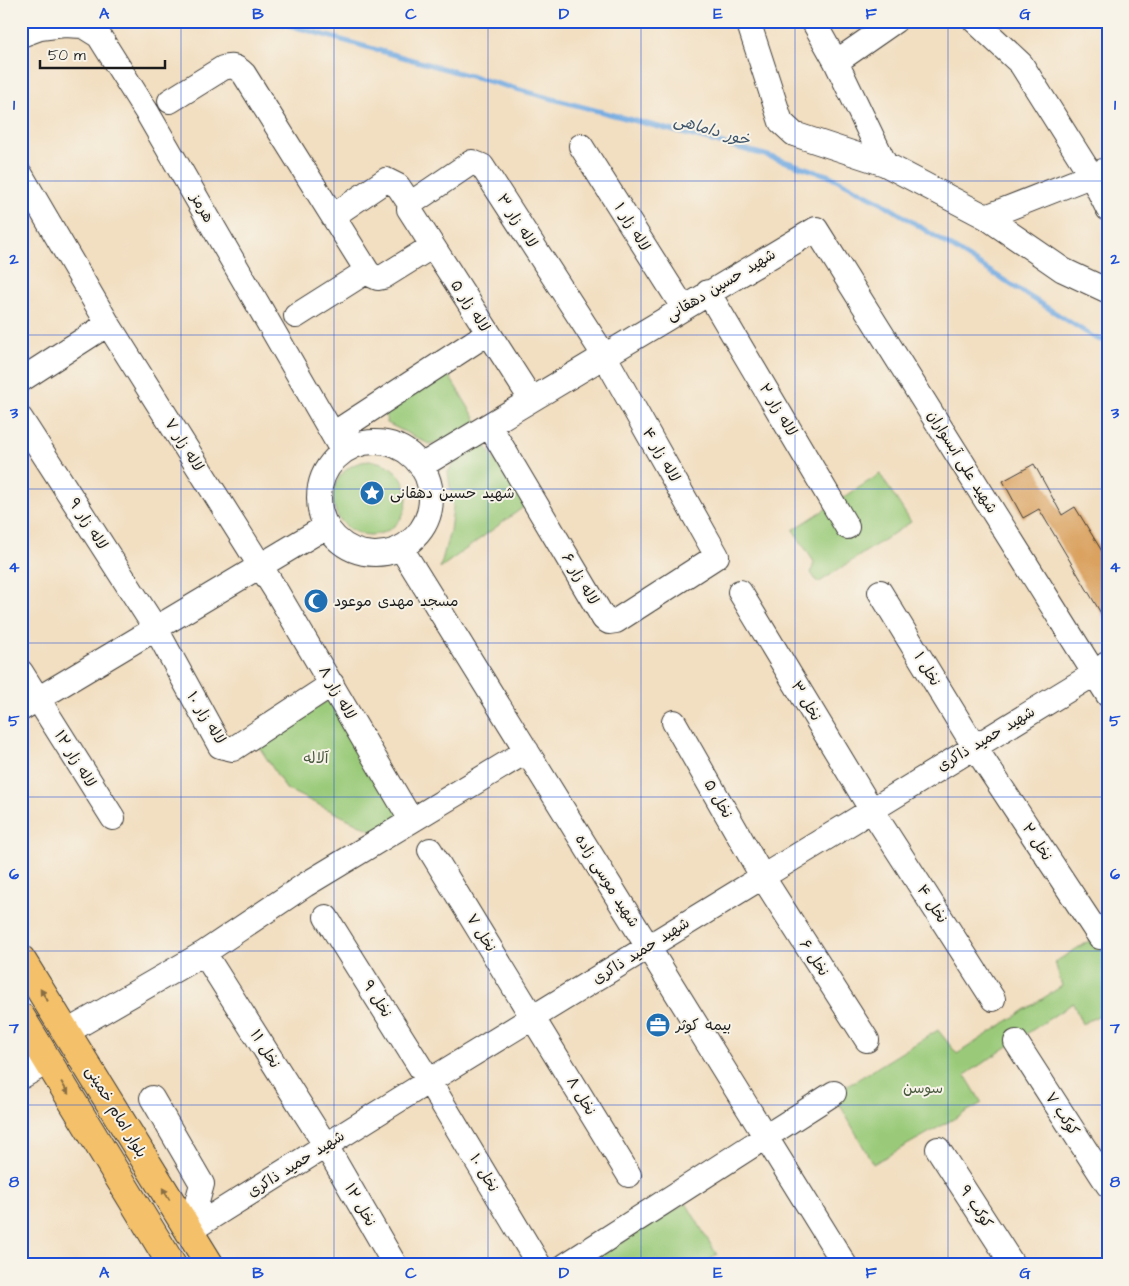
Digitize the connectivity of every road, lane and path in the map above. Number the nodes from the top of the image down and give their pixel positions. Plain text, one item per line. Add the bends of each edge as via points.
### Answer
1 (748, 21) edge
2 (813, 21) edge
3 (894, 21) edge
4 (975, 21) edge
5 (21, 35) edge
6 (836, 62) junction
7 (170, 101) dead end
8 (581, 146) dead end
9 (885, 164) junction
10 (1099, 172) edge
11 (21, 175) edge
12 (410, 208) junction
13 (1108, 209) edge
14 (333, 216) junction
15 (986, 217) junction
16 (816, 229) joint
17 (432, 247) junction
18 (367, 271) junction
19 (1108, 291) edge
20 (708, 292) junction
21 (683, 307) junction
22 (296, 316) dead end
23 (108, 324) junction
24 (488, 333) junction
25 (604, 355) junction
26 (21, 380) edge
27 (531, 399) junction
28 (21, 419) edge
29 (489, 424) junction
30 (338, 443) junction
31 (420, 466) junction
32 (327, 526) junction
33 (847, 527) dead end
34 (401, 548) junction
35 (718, 556) joint
36 (261, 567) junction
37 (740, 592) dead end
38 (880, 592) dead end
39 (156, 629) junction
40 (1101, 668) edge
41 (21, 672) edge
42 (332, 684) junction
43 (1108, 695) edge
44 (30, 704) edge
45 (674, 722) dead end
46 (974, 746) junction
47 (527, 751) junction
48 (871, 809) junction
49 (113, 818) dead end
50 (411, 820) junction
51 (430, 850) dead end
52 (762, 876) junction
53 (326, 917) dead end
54 (1100, 937) dead end
55 (648, 947) junction
56 (204, 952) junction
57 (21, 959) edge
58 (993, 999) dead end
59 (21, 1017) edge
60 (533, 1017) junction
61 (67, 1032) junction
62 (867, 1040) dead end
63 (1016, 1042) dead end
64 (48, 1061) junction
65 (21, 1077) edge
66 (429, 1081) junction
67 (834, 1093) dead end
68 (152, 1098) dead end
69 (766, 1137) junction
70 (326, 1146) junction
71 (938, 1148) dead end
72 (629, 1175) dead end
73 (1108, 1185) edge
74 (189, 1231) junction
75 (575, 1263) edge
76 (172, 1265) edge
77 (210, 1265) edge
78 (395, 1265) edge
79 (539, 1265) edge
80 (845, 1265) edge
81 (1013, 1265) edge

1 - 9 street via 780,122 794,134
2 - 6 street
3 - 6 street
4 - 10 street via 1021,64
5 - 30 street, هرمز via 40,28 64,25 83,26 99,36 148,114
6 - 9 street
7 - 14 street via 223,68 238,68
8 - 21 street, لاله زار ۱
9 - 15 street
10 - 13 street
10 - 15 street
11 - 23 street, لاله زار ۷
12 - 14 street, لاله زار ۵ via 398,186 386,180
12 - 17 street, لاله زار ۵
12 - 25 street, لاله زار ۳ via 472,162 482,166
14 - 18 street
15 - 19 street via 1063,270
16 - 20 street, شهید حسین دهقانی
16 - 40 street, شهید علی آبسواران
17 - 18 street via 383,278 373,277
17 - 24 street, لاله زار ۵
18 - 22 street
20 - 21 street, شهید حسین دهقانی
20 - 33 street, لاله زار ۲
21 - 25 street, شهید حسین دهقانی
23 - 26 street
23 - 36 street, لاله زار ۷
24 - 27 street, لاله زار ۵
24 - 30 street
25 - 27 street, شهید حسین دهقانی
25 - 35 street, لاله زار ۴
27 - 29 street, شهید حسین دهقانی
28 - 39 street, لاله زار ۹
29 - 31 street, شهید حسین دهقانی
29 - 35 street, لاله زار ۶ via 604,619 616,621
30 - 31 street via 392,445 408,453
30 - 32 street via 320,482 318,500
31 - 34 street via 428,482 431,501 426,520 416,536
32 - 34 street via 346,548 364,554 383,554
32 - 36 street
34 - 47 street, شهید موسی زاده
36 - 39 street
36 - 42 street, لاله زار ۸
37 - 48 street, نخل ۳
38 - 46 street, نخل ۱
39 - 42 street, لاله زار ۱۰ via 220,746 227,749 233,749
39 - 44 street
40 - 43 street, شهید علی آبسواران
40 - 46 street, شهید حمید ذاکری
41 - 44 street, لاله زار ۱۲
42 - 50 street, لاله زار ۸
44 - 49 street, لاله زار ۱۲
45 - 52 street, نخل ۵
46 - 48 street, شهید حمید ذاکری
46 - 54 street, نخل ۲
47 - 50 street
47 - 55 street, شهید موسی زاده
48 - 52 street, شهید حمید ذاکری
48 - 58 street, نخل ۴
50 - 56 street
51 - 60 street, نخل ۷
52 - 55 street, شهید حمید ذاکری
52 - 62 street, نخل ۶
53 - 66 street, نخل ۹
55 - 60 street, شهید حمید ذاکری
55 - 69 street, شهید موسی زاده
56 - 61 street
56 - 70 street, نخل ۱۱
61 -> 57 main road, بلوار امام خمینی
59 - 64 main road, بلوار امام خمینی
60 - 66 street, شهید حمید ذاکری
60 - 72 street, نخل ۸
74 -> 61 main road, بلوار امام خمینی
63 - 73 street, کوکب ۷
64 - 65 street
64 -> 76 main road, بلوار امام خمینی
66 - 70 street, شهید حمید ذاکری
66 - 79 street, نخل ۱۰
67 - 69 street
68 - 74 street via 202,1184
69 - 75 street
69 - 80 street, شهید موسی زاده
70 - 74 street, شهید حمید ذاکری
70 - 78 street, نخل ۱۲
71 - 81 street, کوکب ۹
74 - 77 main road, بلوار امام خمینی

